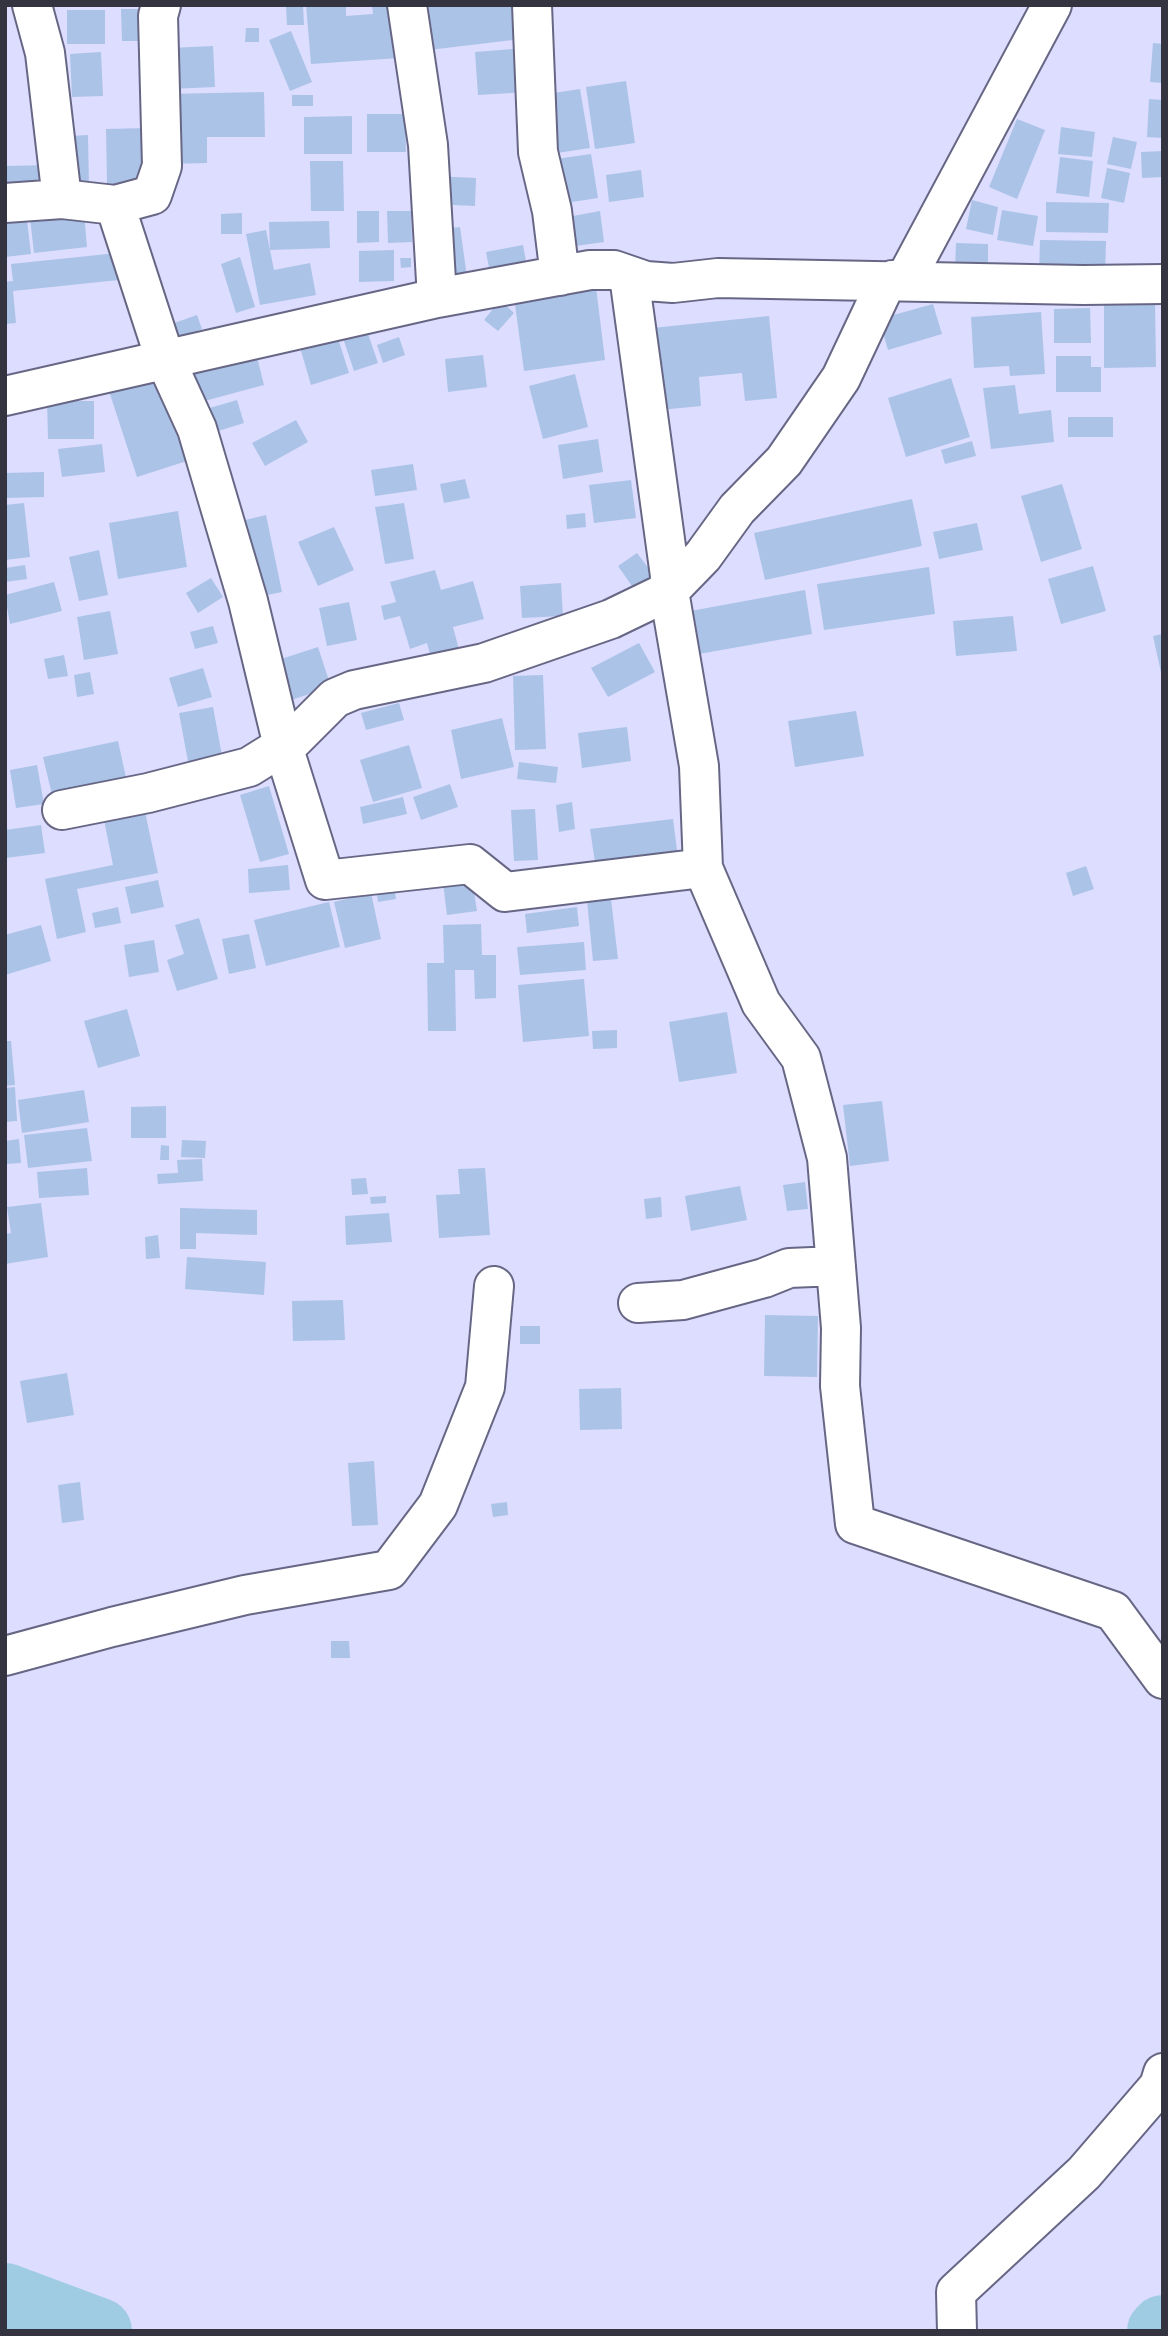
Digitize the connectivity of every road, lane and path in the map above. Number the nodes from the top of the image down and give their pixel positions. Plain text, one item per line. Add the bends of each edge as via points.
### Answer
1 (32, 5) edge
2 (161, 5) edge
3 (408, 5) edge
4 (532, 5) edge
5 (1052, 5) edge
6 (62, 199) junction
7 (5, 203) edge
8 (115, 205) junction
9 (559, 276) junction
10 (629, 276) junction
11 (898, 280) junction
12 (1163, 284) edge
13 (437, 298) junction
14 (164, 359) junction
15 (5, 396) edge
16 (669, 591) junction
17 (283, 746) junction
18 (62, 810) dead end
19 (704, 868) junction
20 (836, 1266) junction
21 (495, 1286) dead end
22 (638, 1303) dead end
23 (5, 1656) edge
24 (1163, 1679) edge
25 (1163, 2073) edge
26 (957, 2331) edge

1 - 6 street via 45,53
2 - 8 street via 162,166 152,195
3 - 13 street via 428,145
4 - 9 street via 538,152 552,211
5 - 11 street
6 - 7 street
6 - 8 street
8 - 14 street
9 - 10 street via 614,270
9 - 13 street
10 - 11 street via 673,283 718,278
10 - 16 street
11 - 12 street
11 - 16 street via 883,289 841,379 784,461
13 - 14 street
14 - 15 street
14 - 17 street via 197,429 248,601
16 - 17 street via 611,619 484,663 354,690 335,698
16 - 19 street via 699,766
17 - 18 street via 249,767
17 - 19 street via 325,880 470,864 505,892
19 - 20 street via 761,1003 801,1058 827,1158
20 - 22 street via 789,1268 683,1300
20 - 24 street via 840,1386 855,1524 1113,1611
21 - 23 street via 485,1387 438,1505 388,1570 245,1595
25 - 26 street via 1159,2086 1084,2173 956,2292

